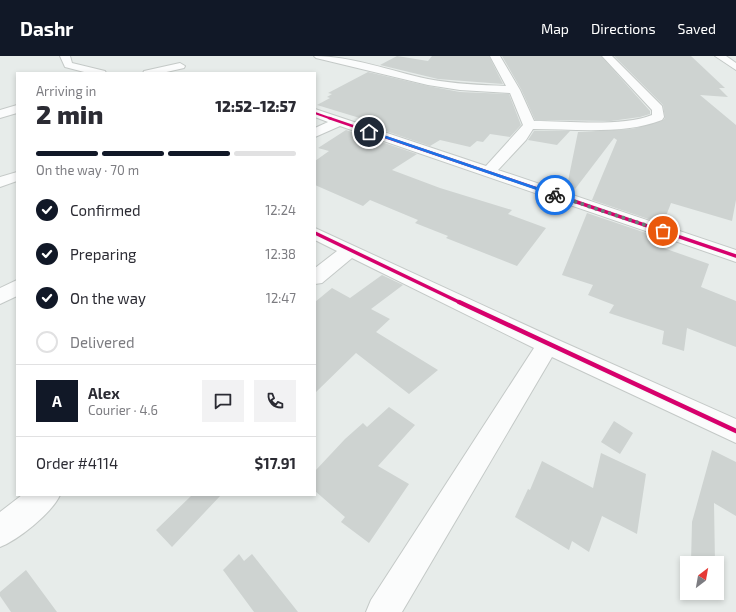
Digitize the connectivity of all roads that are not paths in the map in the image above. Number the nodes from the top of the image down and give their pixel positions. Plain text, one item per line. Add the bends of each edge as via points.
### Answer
1 (65, 56) edge
2 (176, 56) edge
3 (319, 56) edge
4 (495, 56) edge
5 (607, 56) edge
6 (720, 56) edge
7 (180, 66) junction
8 (736, 67) edge
9 (97, 72) edge
10 (153, 72) edge
11 (189, 72) edge
12 (514, 90) junction
13 (16, 109) edge
14 (316, 113) edge
15 (0, 114) edge
16 (339, 121) junction
17 (528, 124) junction
18 (316, 132) edge
19 (488, 173) junction
20 (16, 176) edge
21 (0, 182) edge
22 (316, 233) edge
23 (350, 250) junction
24 (736, 256) edge
25 (316, 277) edge
26 (16, 289) edge
27 (0, 297) edge
28 (548, 345) junction
29 (736, 431) edge
30 (44, 496) edge
31 (0, 532) edge
32 (383, 612) edge

1 - 9 street via 68,65
2 - 7 street
3 - 12 street via 428,82
4 - 12 street
5 - 17 street via 648,97 658,109 658,117 643,123 624,125
6 - 8 street
7 - 10 street
7 - 11 street
12 - 17 street
13 - 15 street
14 - 16 street
16 - 18 street
16 - 19 street
17 - 19 street via 521,137
19 - 24 street
20 - 21 street
22 - 23 street
23 - 25 street
23 - 28 street
26 - 27 street
28 - 29 street
28 - 32 street
30 - 31 street

